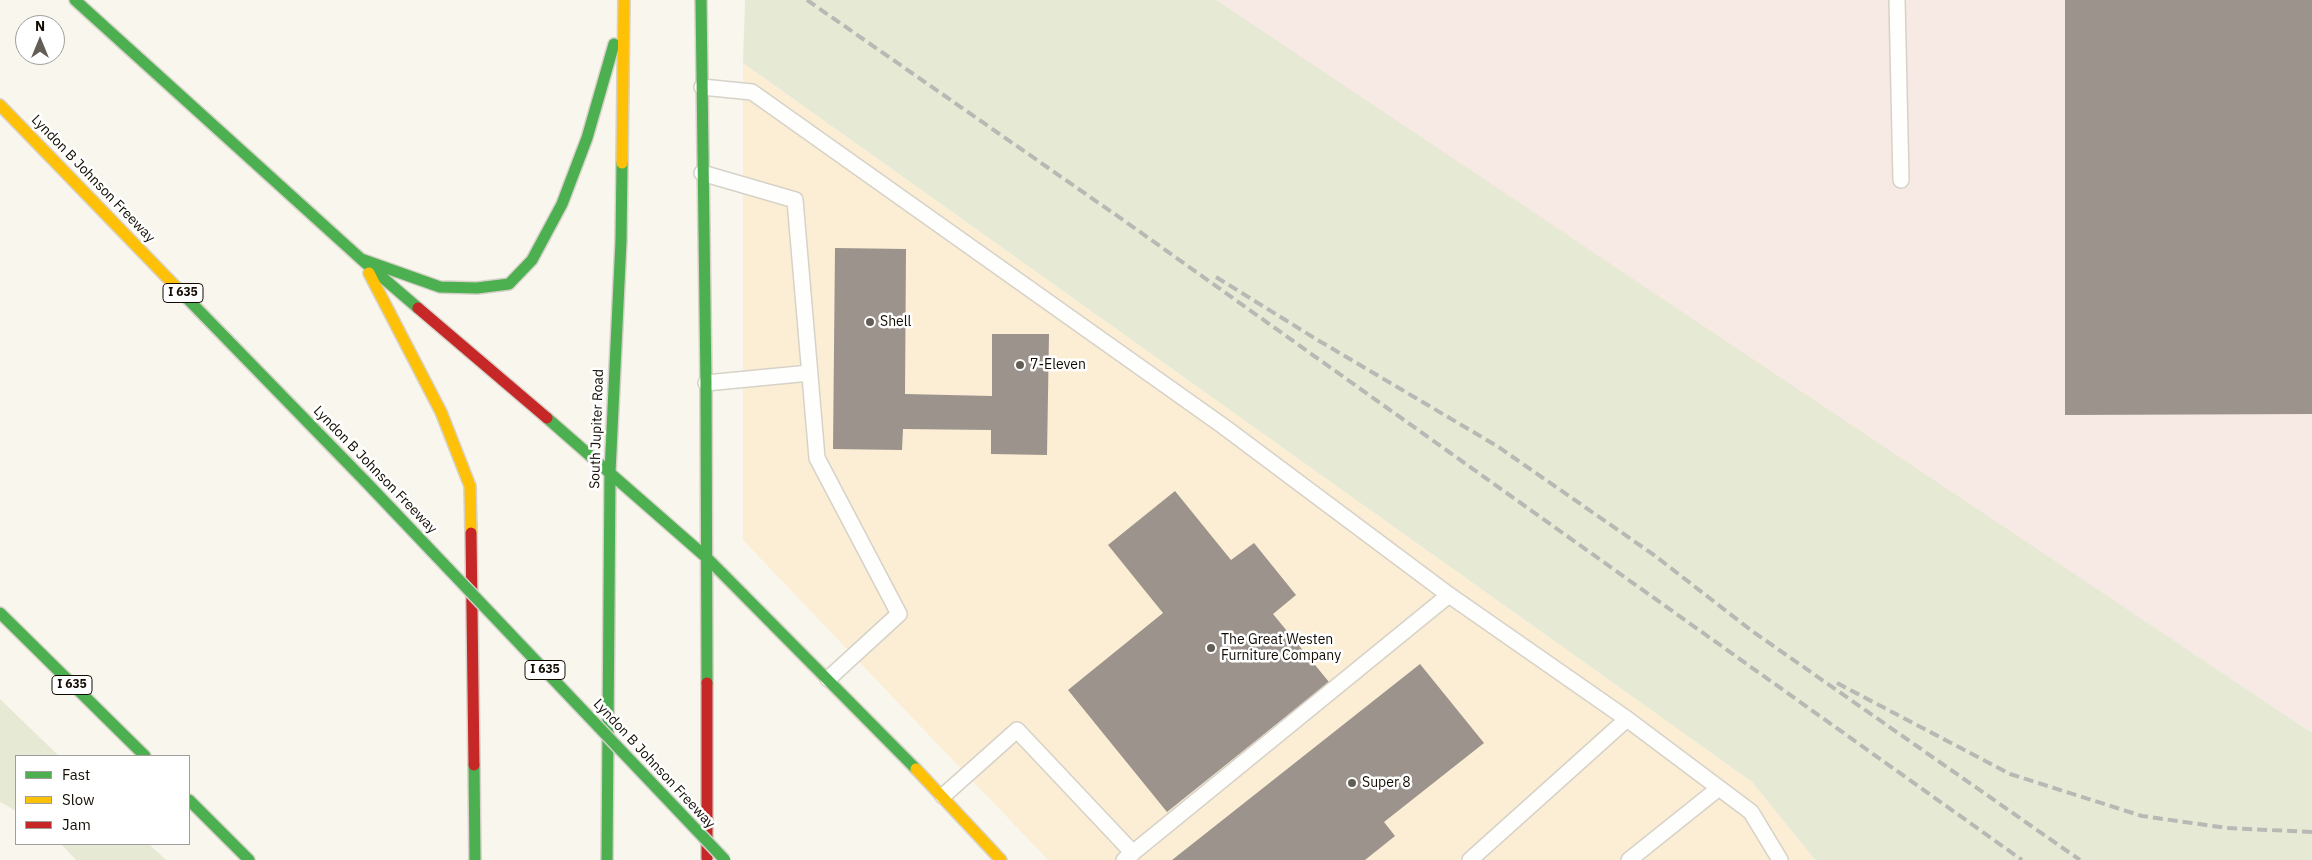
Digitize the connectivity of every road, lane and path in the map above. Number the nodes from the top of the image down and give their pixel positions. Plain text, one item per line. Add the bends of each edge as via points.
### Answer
1 (75, 0) edge
2 (701, 0) edge
3 (1897, 0) edge
4 (624, 4) edge
5 (702, 87) junction
6 (0, 105) edge
7 (702, 173) junction
8 (1902, 180) dead end
9 (361, 259) junction
10 (810, 373) junction
11 (706, 383) junction
12 (610, 472) junction
13 (707, 558) junction
14 (1449, 595) junction
15 (0, 613) edge
16 (828, 680) junction
17 (1627, 719) junction
18 (144, 755) edge
19 (1719, 788) junction
20 (943, 796) junction
21 (190, 801) edge
22 (1129, 856) edge
23 (1776, 858) edge
24 (249, 860) edge
25 (475, 860) edge
26 (607, 860) edge
27 (707, 860) edge
28 (725, 860) edge
29 (1002, 860) edge
30 (1470, 860) edge
31 (1629, 860) edge

1 - 9 main road
2 - 5 main road
3 - 8 lane
4 - 9 main road via 587,138 562,204 532,260 509,284 477,288 440,287
4 - 12 main road, South Jupiter Road via 621,241
5 - 7 main road
5 - 14 lane via 752,92 1223,426
6 - 28 main road, Lyndon B Johnson Freeway / I 635, bridge via 366,481
7 - 10 lane via 795,200
7 - 11 main road
9 - 12 main road
9 - 25 main road via 441,412 470,486
10 - 11 lane
10 - 16 lane via 817,458 899,614
11 - 13 main road
12 - 13 main road
12 - 26 main road, South Jupiter Road
13 - 16 main road
13 - 27 main road
14 - 17 lane
14 - 22 lane
15 - 18 main road, I 635
16 - 20 main road
17 - 19 lane
17 - 30 lane
19 - 23 lane via 1751,812
19 - 31 lane
20 - 22 lane via 1017,730
20 - 29 main road
21 - 24 main road

